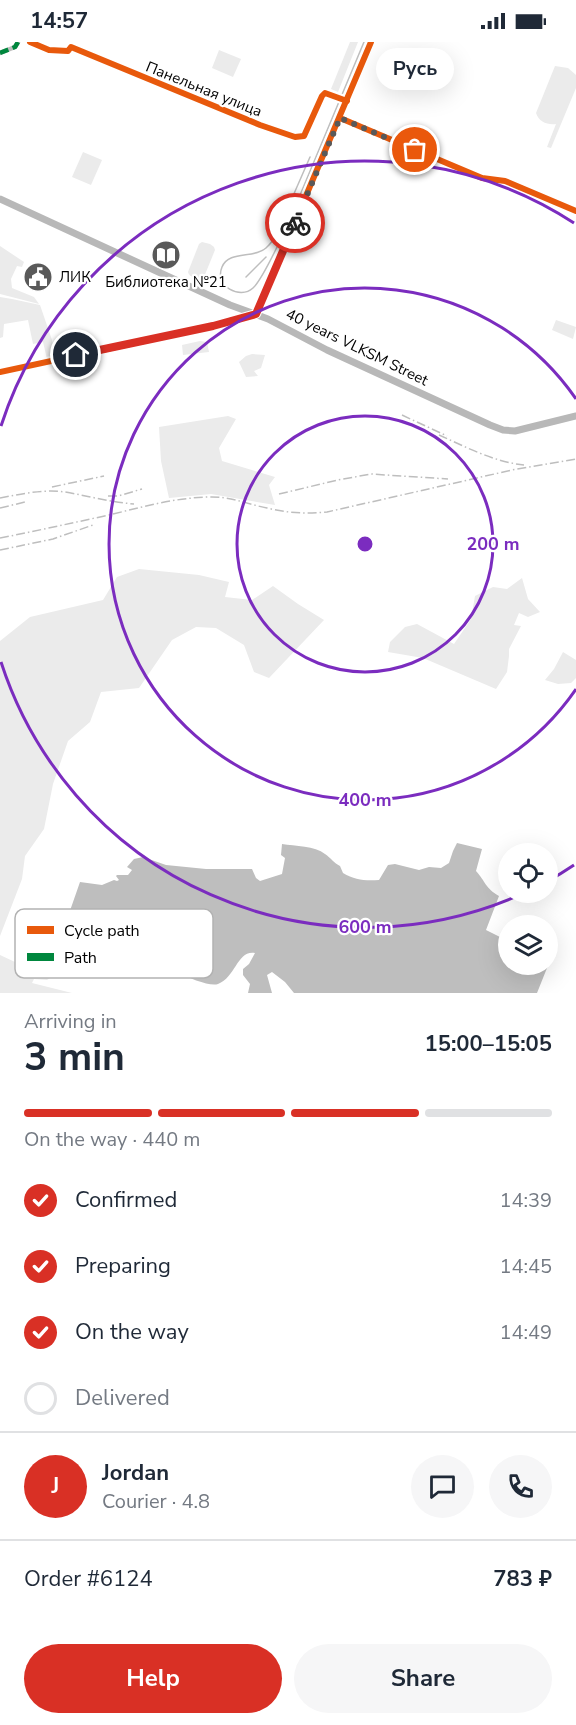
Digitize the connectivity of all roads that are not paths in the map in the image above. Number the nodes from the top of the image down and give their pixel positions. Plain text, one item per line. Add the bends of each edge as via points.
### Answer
1 (18, 42) edge
2 (30, 42) edge
3 (371, 42) edge
4 (0, 53) edge
5 (347, 101) junction
6 (340, 118) junction
7 (0, 199) edge
8 (576, 212) edge
9 (256, 314) junction
10 (0, 372) edge
11 (576, 416) edge

1 - 4 street
2 - 5 street, Панельная улица via 49,50 68,51 71,47 295,137 306,133 325,93
3 - 5 street
5 - 6 street
6 - 8 street
6 - 9 street
7 - 9 main road, 40 years VLKSM Street
9 - 10 street
9 - 11 main road, 40 years VLKSM Street via 502,430 515,431

